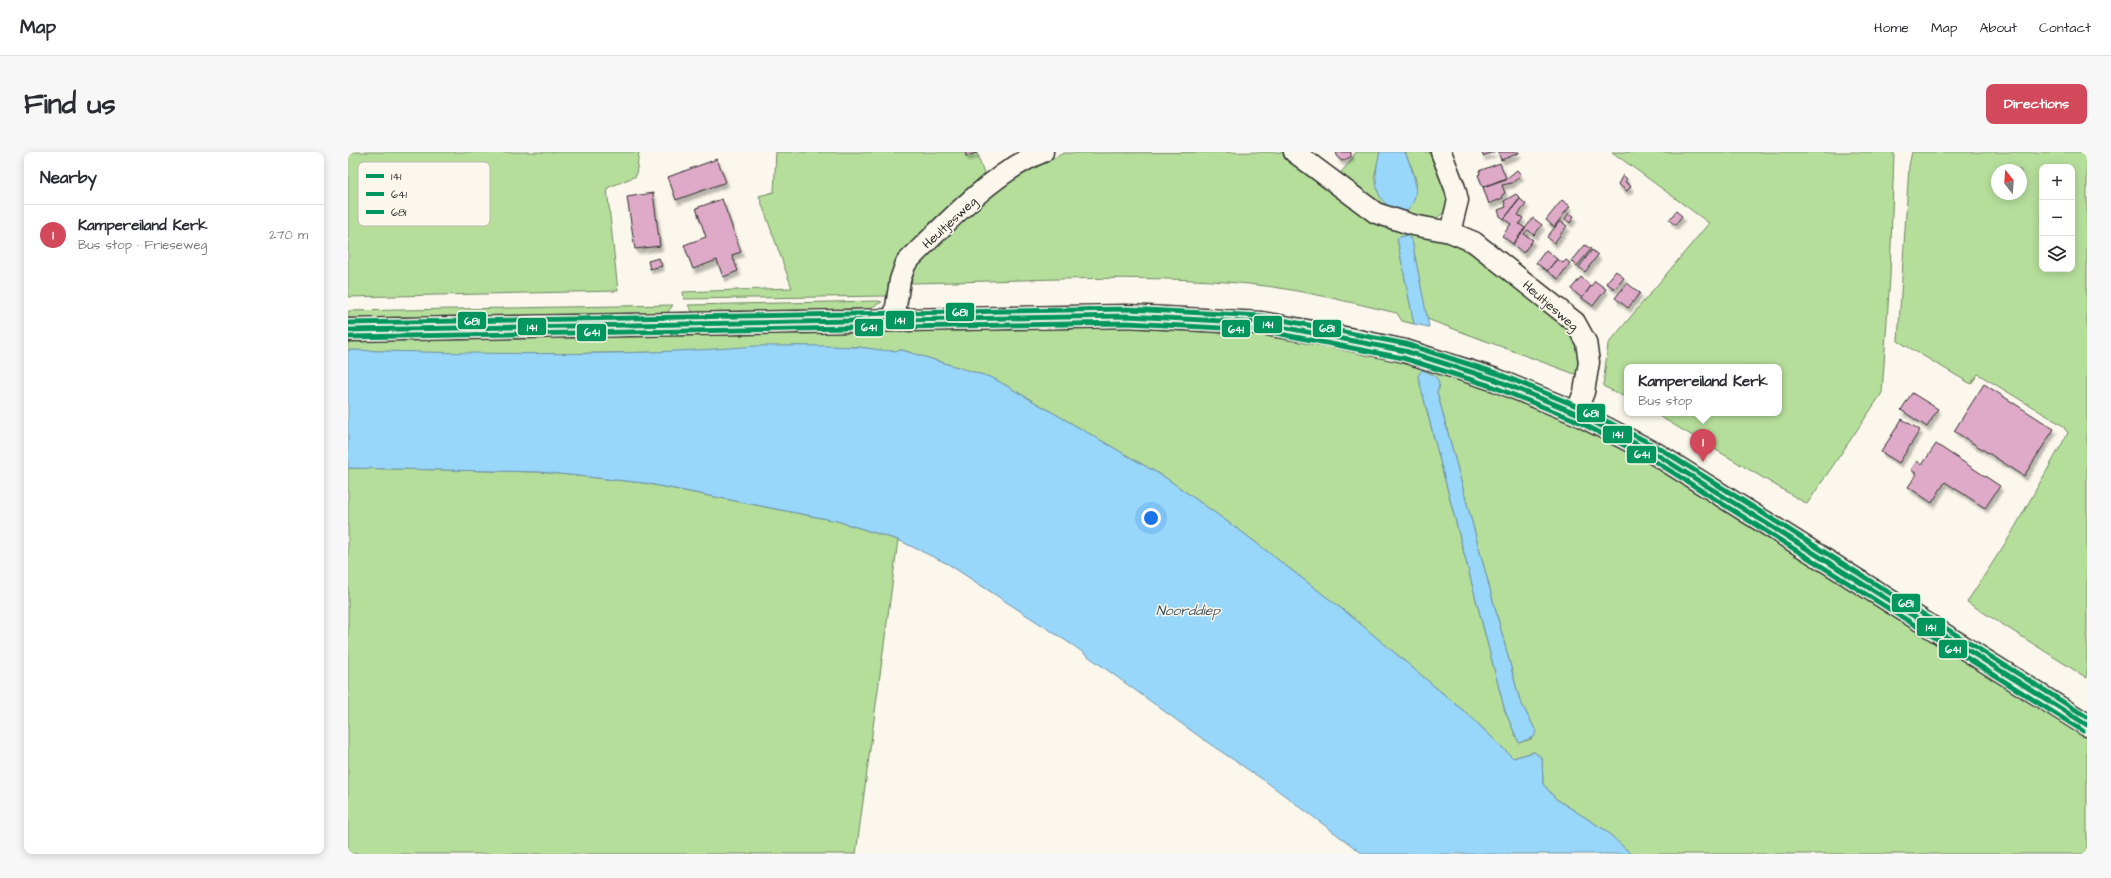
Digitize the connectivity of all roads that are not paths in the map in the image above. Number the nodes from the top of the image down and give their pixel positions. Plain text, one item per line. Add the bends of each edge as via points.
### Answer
1 (1043, 152) edge
2 (1294, 152) edge
3 (1441, 152) edge
4 (1450, 232) junction
5 (894, 320) junction
6 (348, 330) edge
7 (1576, 413) junction
8 (2087, 725) edge

1 - 5 street, Heultjesweg via 1012,168 990,184 906,263 900,280
2 - 4 street, Heultjesweg via 1376,213 1413,225
3 - 4 street via 1458,200
4 - 7 street, Heultjesweg via 1474,242 1575,322 1586,342 1589,362 1584,392
5 - 6 main road
5 - 7 main road via 1127,316 1261,323 1406,351 1496,380
7 - 8 main road via 1656,454

